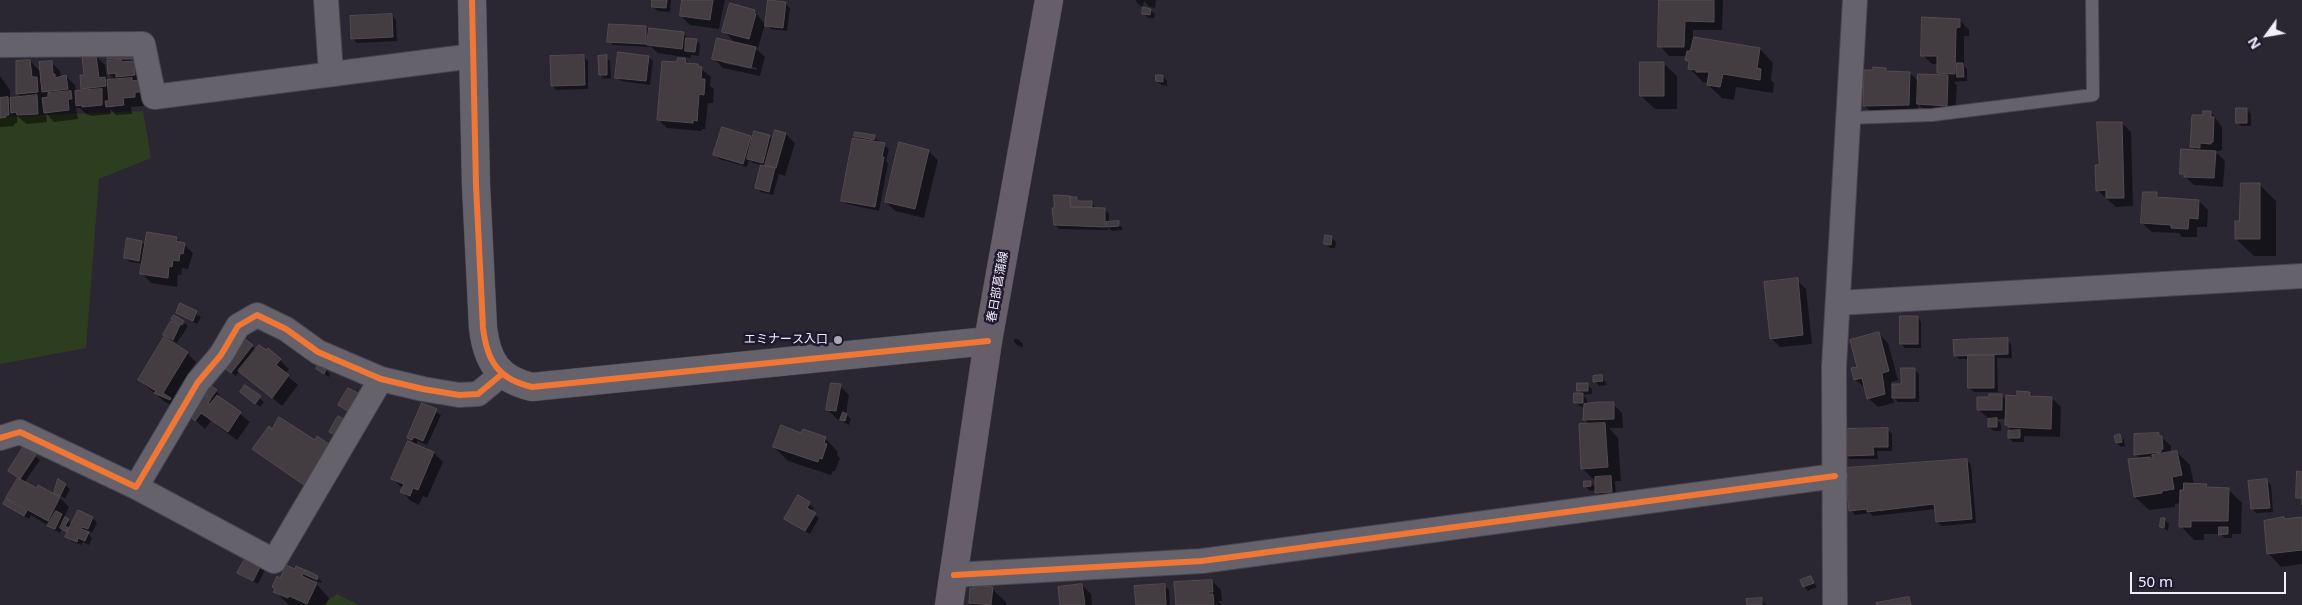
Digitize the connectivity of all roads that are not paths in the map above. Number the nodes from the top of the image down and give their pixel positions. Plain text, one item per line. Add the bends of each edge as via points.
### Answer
1 (326, 0) edge
2 (472, 0) edge
3 (1049, 0) edge
4 (1855, 0) edge
5 (2092, 0) edge
6 (0, 45) edge
7 (473, 56) junction
8 (331, 73) junction
9 (1848, 118) junction
10 (2302, 276) edge
11 (1838, 303) junction
12 (988, 341) junction
13 (502, 374) junction
14 (381, 379) junction
15 (0, 438) edge
16 (1835, 476) junction
17 (136, 487) junction
18 (954, 575) junction
19 (949, 605) edge
20 (1835, 605) edge

1 - 8 street
2 - 7 street
3 - 12 main road, 春日部菖蒲線
4 - 9 street
5 - 9 lane via 2093,95 1932,115
6 - 8 street via 143,44 154,97
7 - 8 street
7 - 13 street via 483,328 485,348
9 - 11 street
10 - 11 street
11 - 16 street via 1834,366
12 - 13 street via 532,387 516,384
12 - 18 main road, 春日部菖蒲線
13 - 14 street via 478,394 459,395
14 - 17 street via 318,352 286,329 257,314 238,326 221,355 198,382
14 - 17 street via 274,561
15 - 17 street via 20,432
16 - 18 street via 1202,561
16 - 20 street
18 - 19 main road, 春日部菖蒲線

